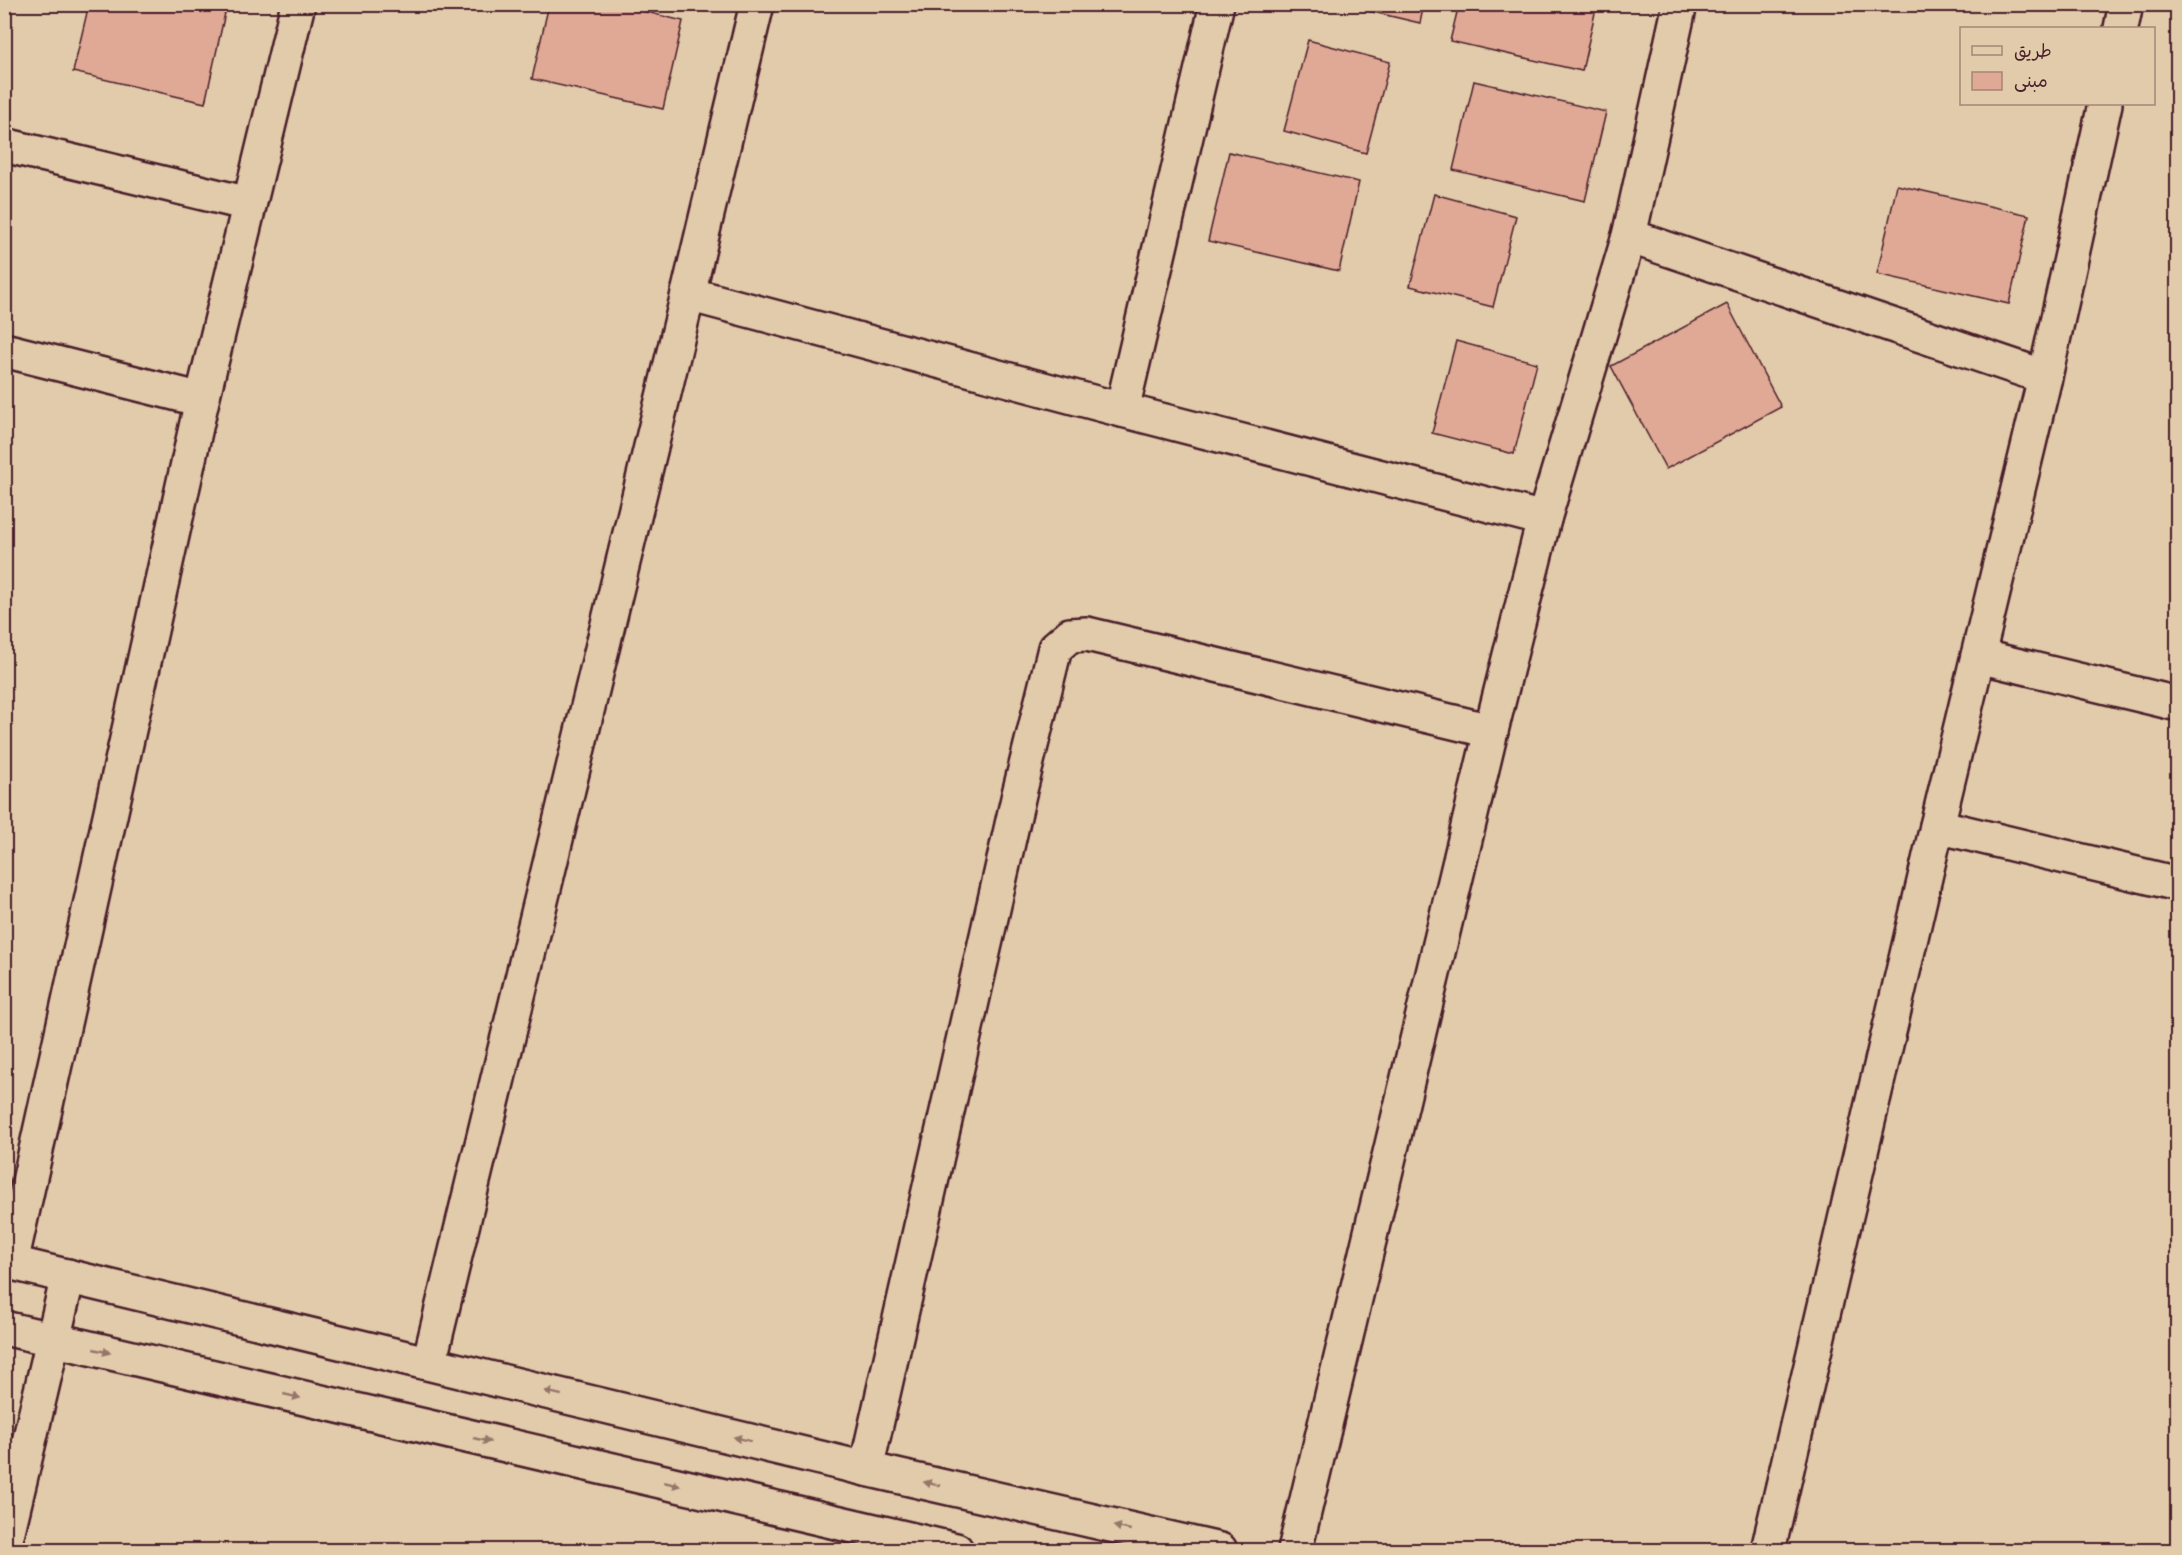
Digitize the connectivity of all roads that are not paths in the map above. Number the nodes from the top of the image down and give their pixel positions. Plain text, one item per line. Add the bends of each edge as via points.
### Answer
1 (298, 4) edge
2 (757, 4) edge
3 (1217, 4) edge
4 (1680, 4) edge
5 (2126, 4) edge
6 (2121, 27) edge
7 (2104, 105) edge
8 (4, 145) edge
9 (249, 204) junction
10 (1629, 236) junction
11 (688, 294) junction
12 (4, 350) edge
13 (2045, 377) junction
14 (202, 400) junction
15 (1122, 410) junction
16 (1544, 519) junction
17 (1978, 656) junction
18 (2178, 704) edge
19 (1491, 731) junction
20 (1937, 826) junction
21 (2178, 884) edge
22 (8, 1262) edge
23 (68, 1276) junction
24 (4, 1328) edge
25 (53, 1340) junction
26 (429, 1363) junction
27 (866, 1469) junction
28 (4, 1548) edge
29 (956, 1551) edge
30 (1220, 1551) edge
31 (1295, 1551) edge
32 (1768, 1551) edge

1 - 9 street
2 - 11 street
3 - 15 street
4 - 10 street
5 - 6 street
7 - 13 street
8 - 9 street
9 - 14 street
10 - 13 street
10 - 16 street
11 - 15 street
11 - 26 street
12 - 14 street
13 - 17 street
14 - 22 street
15 - 16 street
16 - 19 street
17 - 18 street
17 - 20 street
19 - 27 street via 1087,634 1070,635 1055,648
19 - 31 street
20 - 21 street
20 - 32 street
22 - 23 street
23 - 25 street
23 - 26 street
24 - 25 street
25 - 28 street
25 -> 29 street
27 -> 26 street
30 -> 27 street

